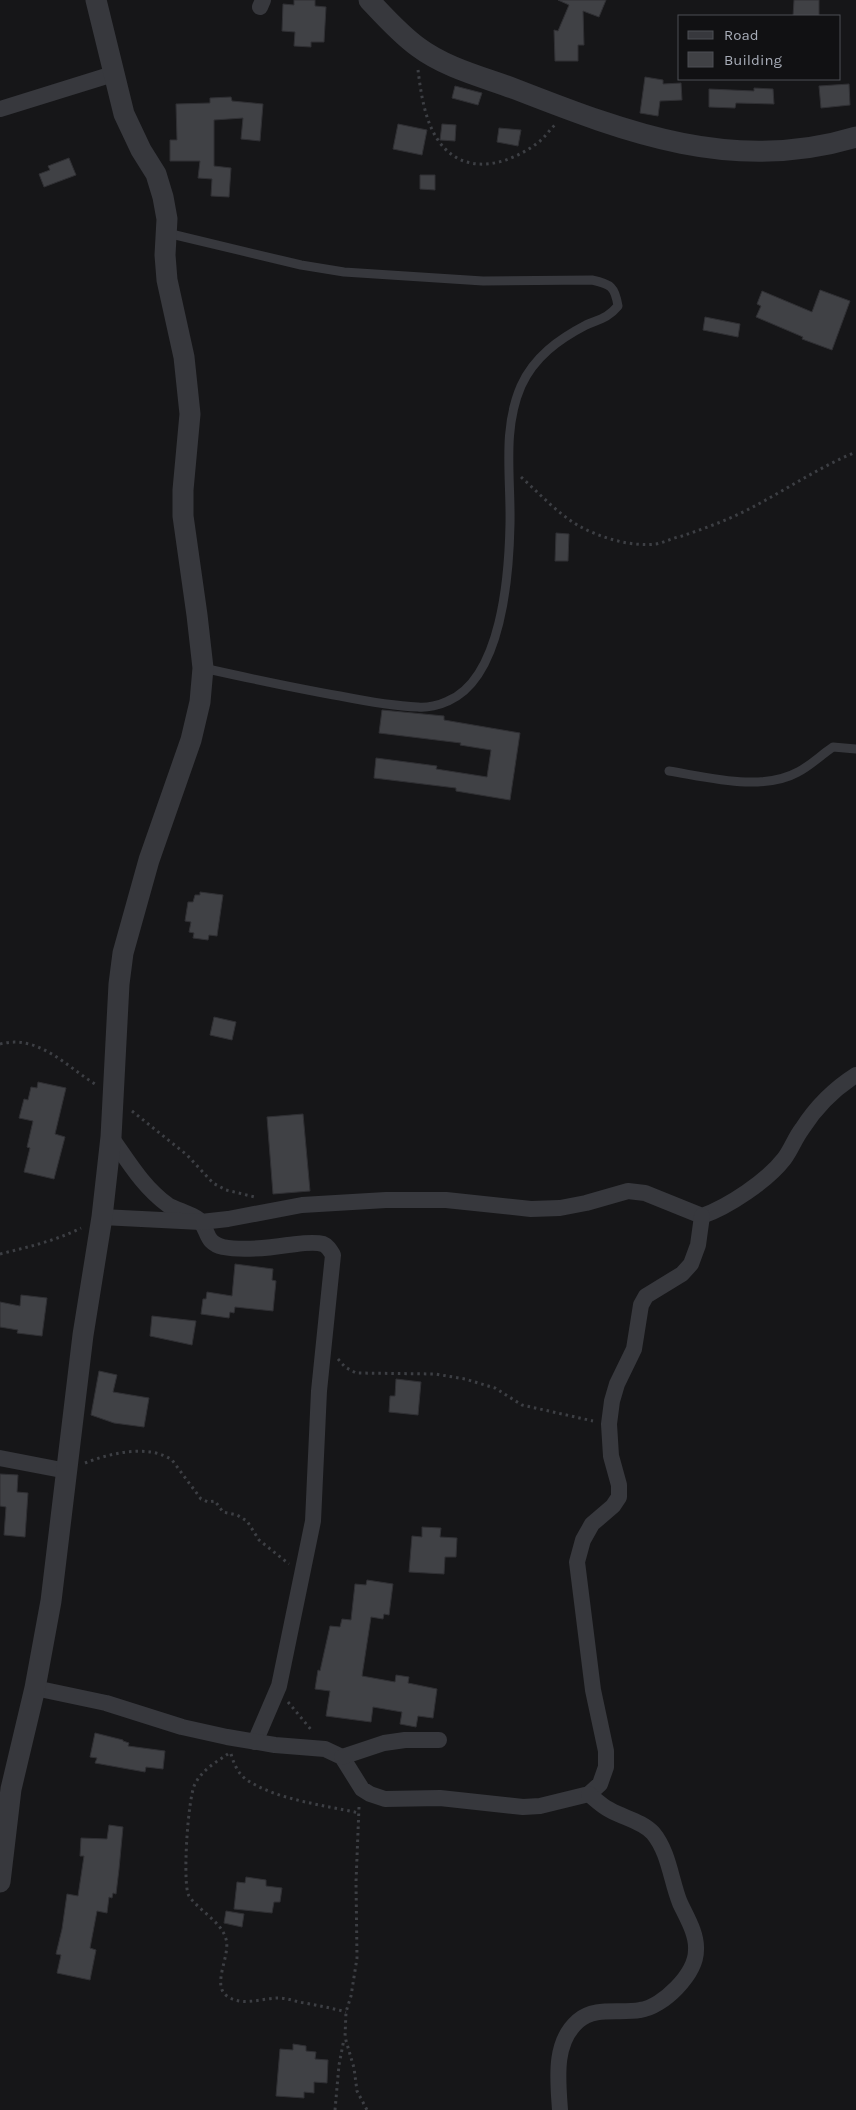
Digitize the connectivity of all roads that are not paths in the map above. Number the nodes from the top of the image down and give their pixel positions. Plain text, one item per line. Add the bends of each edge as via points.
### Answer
1 (96, 0) edge
2 (368, 0) edge
3 (113, 74) junction
4 (0, 109) edge
5 (856, 138) edge
6 (167, 232) junction
7 (203, 668) junction
8 (856, 749) edge
9 (668, 771) dead end
10 (856, 1075) edge
11 (111, 1137) junction
12 (702, 1216) junction
13 (102, 1217) junction
14 (201, 1222) junction
15 (0, 1458) edge
16 (66, 1471) junction
17 (34, 1688) junction
18 (440, 1740) dead end
19 (255, 1742) junction
20 (338, 1755) junction
21 (589, 1794) junction
22 (0, 1882) edge
23 (560, 2110) edge

1 - 3 street
2 - 5 street via 417,46 447,63 580,114 656,138 728,151 781,152
3 - 4 street
3 - 6 street via 124,114 156,174 163,196
6 - 7 street via 167,280 184,357 190,414 183,516
6 - 7 lane via 301,265 344,272 483,281 592,280 607,283 616,292 618,306 611,315 565,337 538,358 522,384 510,416 509,560 502,610 494,642 480,670 463,692 447,702 420,708 361,700
7 - 11 street via 200,702 191,740 149,860 123,953
8 - 9 lane via 833,747 800,772 781,780 754,782
10 - 12 street via 819,1106 773,1172 728,1204
11 - 13 street
11 - 14 street via 152,1191 168,1205
12 - 14 street via 645,1193 628,1191 560,1208 531,1209 446,1200 386,1200 302,1205
12 - 21 street via 698,1245 691,1264 676,1278 646,1296 641,1306 634,1349 612,1401 608,1424 619,1497 592,1524 577,1562 593,1690 606,1751 606,1767 600,1784
13 - 14 street
13 - 16 street
14 - 19 street via 210,1240 221,1247 313,1243 323,1244 333,1255 319,1391 313,1521 279,1686
15 - 16 street
16 - 17 street via 51,1601
17 - 19 street via 106,1703 182,1727
17 - 22 street via 11,1789
18 - 20 street via 384,1743
19 - 20 street via 325,1749
20 - 21 street via 362,1789 384,1799 455,1799 524,1807 558,1803
21 - 23 street via 608,1809 640,1823 654,1834 695,1937 696,1951 690,1968 676,1989 660,2002 643,2010 588,2014 565,2036 559,2056

